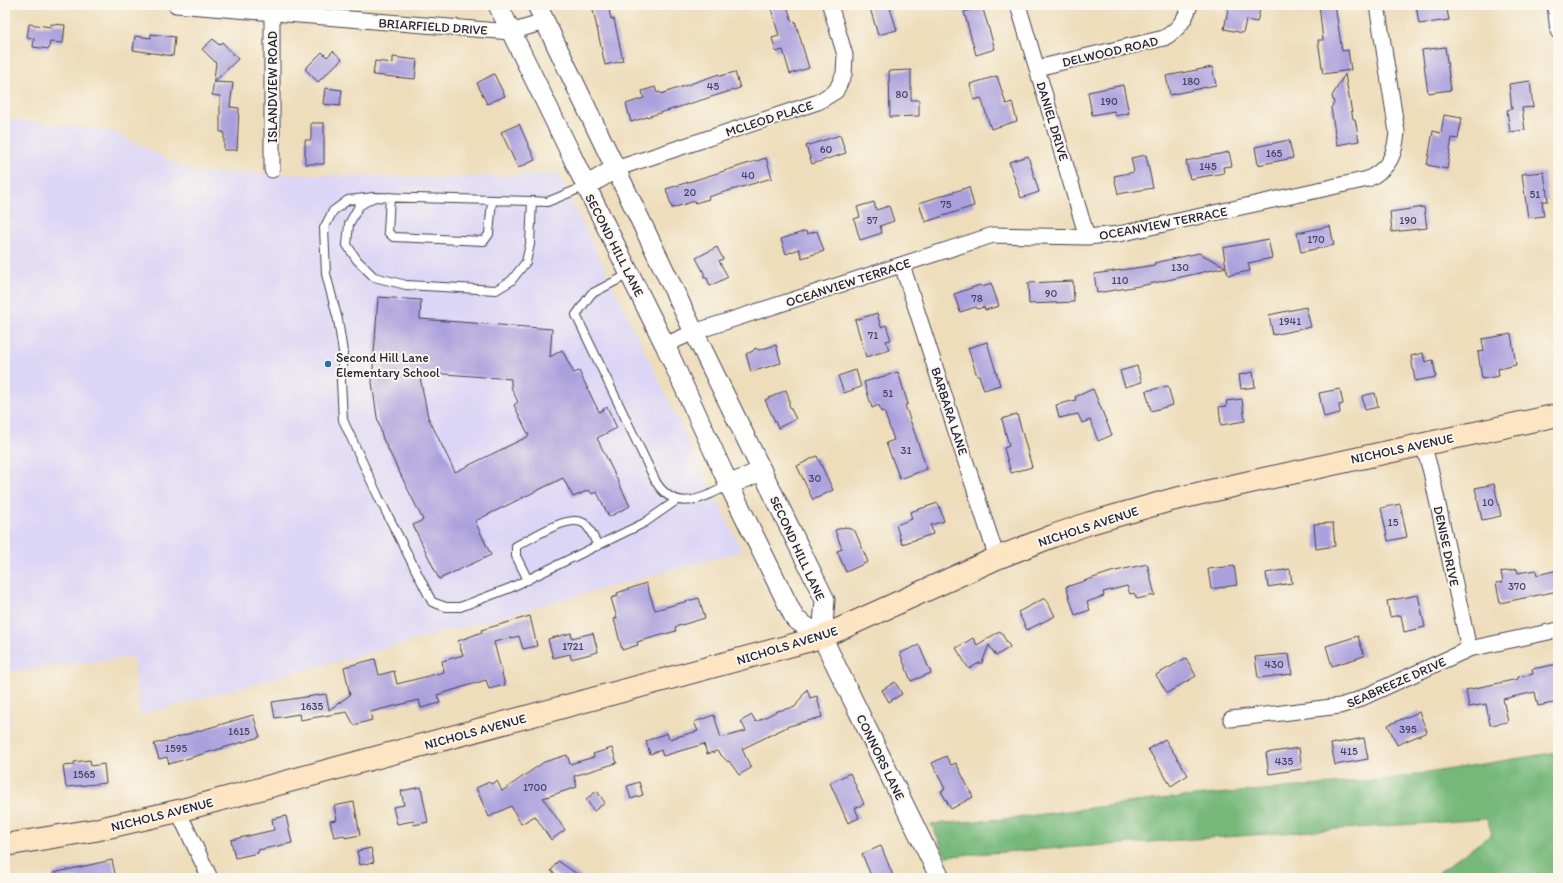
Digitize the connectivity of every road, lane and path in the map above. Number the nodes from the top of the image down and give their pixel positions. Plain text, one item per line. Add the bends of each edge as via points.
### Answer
1 (176, 5) edge
2 (498, 5) edge
3 (830, 5) edge
4 (1018, 5) edge
5 (1190, 5) edge
6 (1377, 5) edge
7 (1554, 5) edge
8 (272, 9) edge
9 (540, 13) edge
10 (1558, 31) edge
11 (511, 32) junction
12 (1037, 68) junction
13 (615, 169) junction
14 (272, 170) dead end
15 (586, 186) junction
16 (374, 197) junction
17 (390, 197) junction
18 (492, 200) junction
19 (532, 201) junction
20 (1087, 237) junction
21 (902, 264) junction
22 (629, 274) junction
23 (694, 332) junction
24 (665, 345) junction
25 (1558, 415) edge
26 (1423, 444) junction
27 (761, 471) junction
28 (729, 485) junction
29 (677, 500) junction
30 (598, 546) junction
31 (997, 558) junction
32 (528, 580) junction
33 (1558, 630) edge
34 (822, 637) junction
35 (1469, 649) junction
36 (1231, 719) dead end
37 (178, 811) junction
38 (5, 845) edge
39 (210, 878) edge
40 (940, 878) edge

1 - 8 street, BRIARFIELD DRIVE
2 - 11 street, SECOND HILL LANE
3 - 13 street, MCLEOD PLACE via 845,55 844,74 836,91 818,102
4 - 12 street, DANIEL DRIVE
5 - 12 street, DELWOOD ROAD via 1179,26 1164,38
6 - 20 street, OCEANVIEW TERRACE via 1397,132 1393,153 1382,170 1359,182 1119,234
7 - 10 street
8 - 11 street, BRIARFIELD DRIVE
8 - 14 street, ISLANDVIEW ROAD
9 - 11 street, BRIARFIELD DRIVE
9 - 13 street, SECOND HILL LANE
11 - 15 street, SECOND HILL LANE
12 - 20 street, DANIEL DRIVE
13 - 15 street
13 - 23 street, SECOND HILL LANE
15 - 19 lane via 547,202
15 - 22 street, SECOND HILL LANE
16 - 17 lane
16 - 19 lane via 359,206 352,218 347,245 357,260 374,277 406,286 496,290 511,281 526,262 530,244
16 - 32 lane via 348,200 333,210 324,228 326,274 343,352 341,381 344,420 379,498 432,602 460,608
17 - 18 lane
17 - 18 lane via 388,232 393,237 484,241 489,234
18 - 19 lane
20 - 21 street, OCEANVIEW TERRACE via 993,235
21 - 23 street, OCEANVIEW TERRACE
21 - 31 street, BARBARA LANE
22 - 24 street, SECOND HILL LANE
22 - 29 lane via 591,294 576,315 656,482 664,493
23 - 24 street, OCEANVIEW TERRACE
23 - 27 street, SECOND HILL LANE
24 - 28 street, SECOND HILL LANE
25 - 26 main road, NICHOLS AVENUE
26 - 31 main road, NICHOLS AVENUE via 1171,500 1082,526
26 - 35 street, DENISE DRIVE
27 - 28 street
27 - 34 street, SECOND HILL LANE via 825,600
28 - 29 lane via 696,500
28 - 34 street, SECOND HILL LANE via 795,619
29 - 30 lane via 644,523
30 - 32 lane
30 - 32 lane via 586,525 578,520 562,522 516,546 516,556
31 - 34 main road, NICHOLS AVENUE
33 - 35 street, SEABREEZE DRIVE
34 - 37 main road, NICHOLS AVENUE
34 - 40 street, CONNORS LANE
35 - 36 street, SEABREEZE DRIVE via 1340,706
37 - 38 main road, NICHOLS AVENUE via 95,830
37 - 39 street

